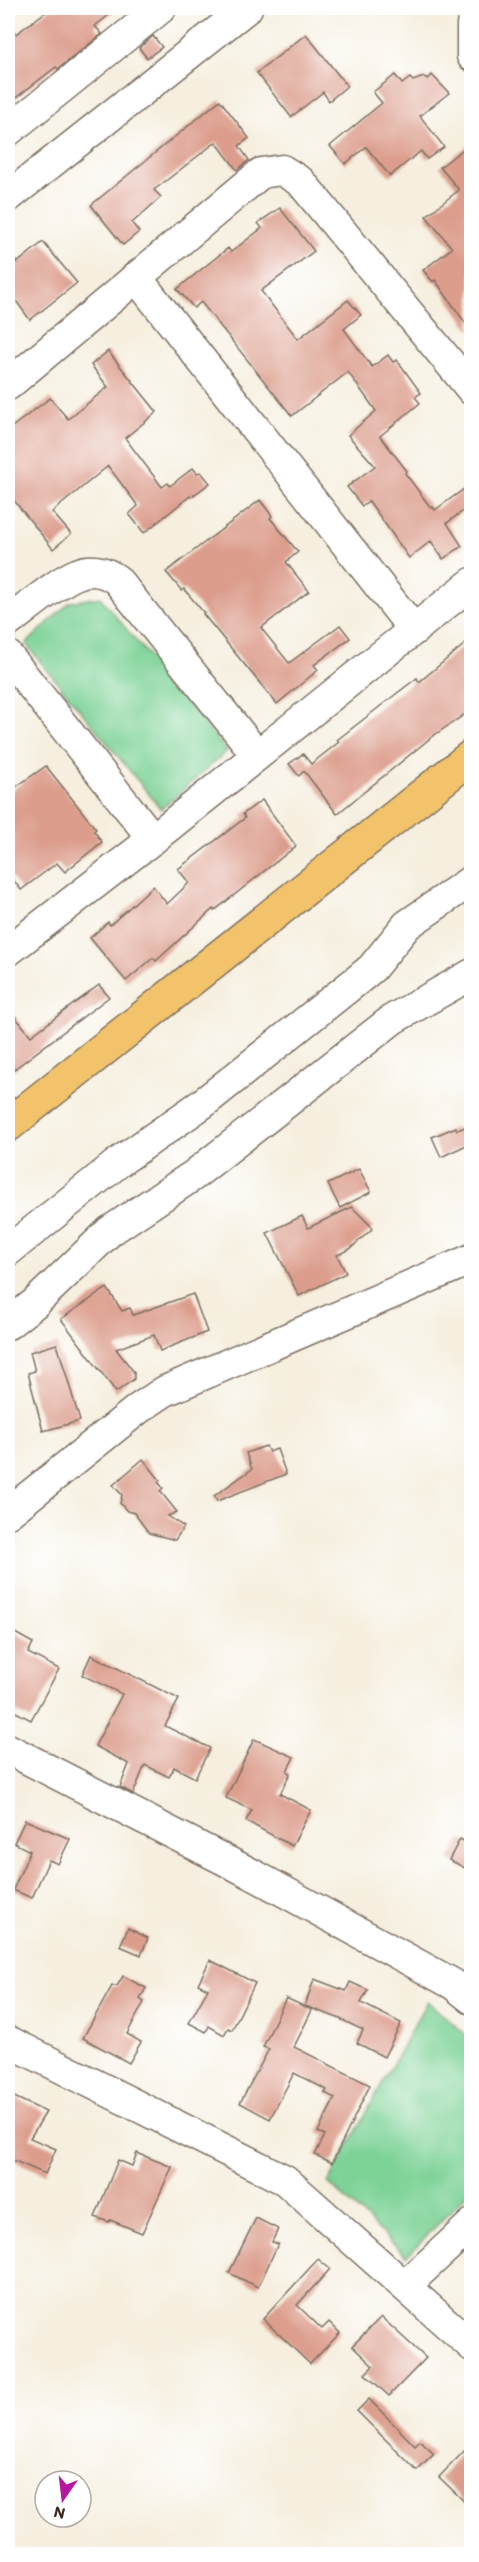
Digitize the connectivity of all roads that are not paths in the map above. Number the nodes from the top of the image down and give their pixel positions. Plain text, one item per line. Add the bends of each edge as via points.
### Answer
1 (161, 8) edge
2 (247, 8) edge
3 (471, 25) edge
4 (471, 56) edge
5 (8, 131) edge
6 (8, 197) edge
7 (136, 277) junction
8 (8, 385) edge
9 (471, 390) edge
10 (471, 583) edge
11 (8, 622) edge
12 (414, 630) junction
13 (8, 656) edge
14 (257, 755) junction
15 (471, 756) edge
16 (153, 839) junction
17 (471, 880) edge
18 (8, 951) edge
19 (471, 974) edge
20 (310, 1017) junction
21 (343, 1056) junction
22 (8, 1125) edge
23 (8, 1251) edge
24 (471, 1259) edge
25 (8, 1324) edge
26 (8, 1514) edge
27 (8, 1749) edge
28 (471, 1999) edge
29 (8, 2041) edge
30 (471, 2224) edge
31 (406, 2285) junction
32 (471, 2346) edge

1 - 5 street
2 - 6 street
3 - 4 street
7 - 8 street
7 - 9 street via 261,173 282,170 301,182
7 - 12 street
10 - 12 street
11 - 14 street via 75,574 109,574
12 - 14 street
13 - 16 street
14 - 16 street
15 - 22 main road
16 - 18 street
17 - 20 street via 407,925 372,968
19 - 21 street via 393,1019
20 - 21 street
20 - 23 street
21 - 25 street via 194,1175 110,1231
24 - 26 street via 165,1391
27 - 28 street via 252,1874 453,1984
29 - 31 street via 285,2180
30 - 31 street
31 - 32 street

